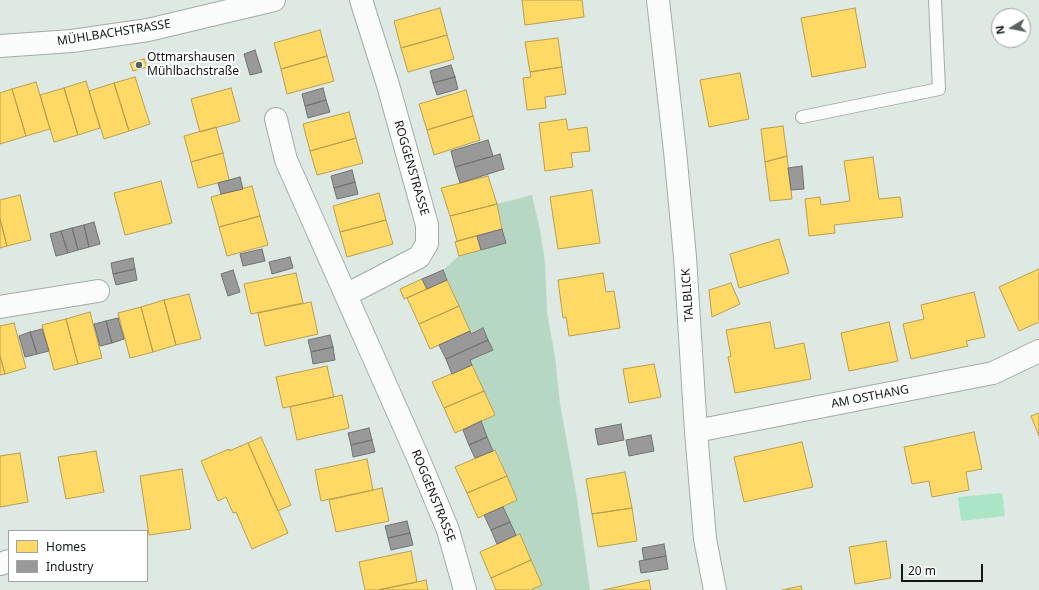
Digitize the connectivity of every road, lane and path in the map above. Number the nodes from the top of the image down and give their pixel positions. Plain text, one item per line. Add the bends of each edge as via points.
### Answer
1 (274, 0) edge
2 (361, 0) edge
3 (658, 0) edge
4 (935, 0) edge
5 (0, 46) edge
6 (802, 117) dead end
7 (276, 119) dead end
8 (98, 291) dead end
9 (346, 295) junction
10 (0, 308) edge
11 (1039, 351) edge
12 (696, 431) junction
13 (465, 590) edge
14 (715, 590) edge

1 - 5 street, MÜHLBACHSTRASSE via 148,30 72,41
2 - 9 street, ROGGENSTRASSE via 427,225 427,244 419,257
3 - 12 street, TALBLICK via 682,221
4 - 6 lane via 939,89
7 - 9 street, ROGGENSTRASSE via 286,160
8 - 10 street
9 - 13 street, ROGGENSTRASSE via 448,530
11 - 12 street, AM OSTHANG via 993,373
12 - 14 street, TALBLICK via 705,539

